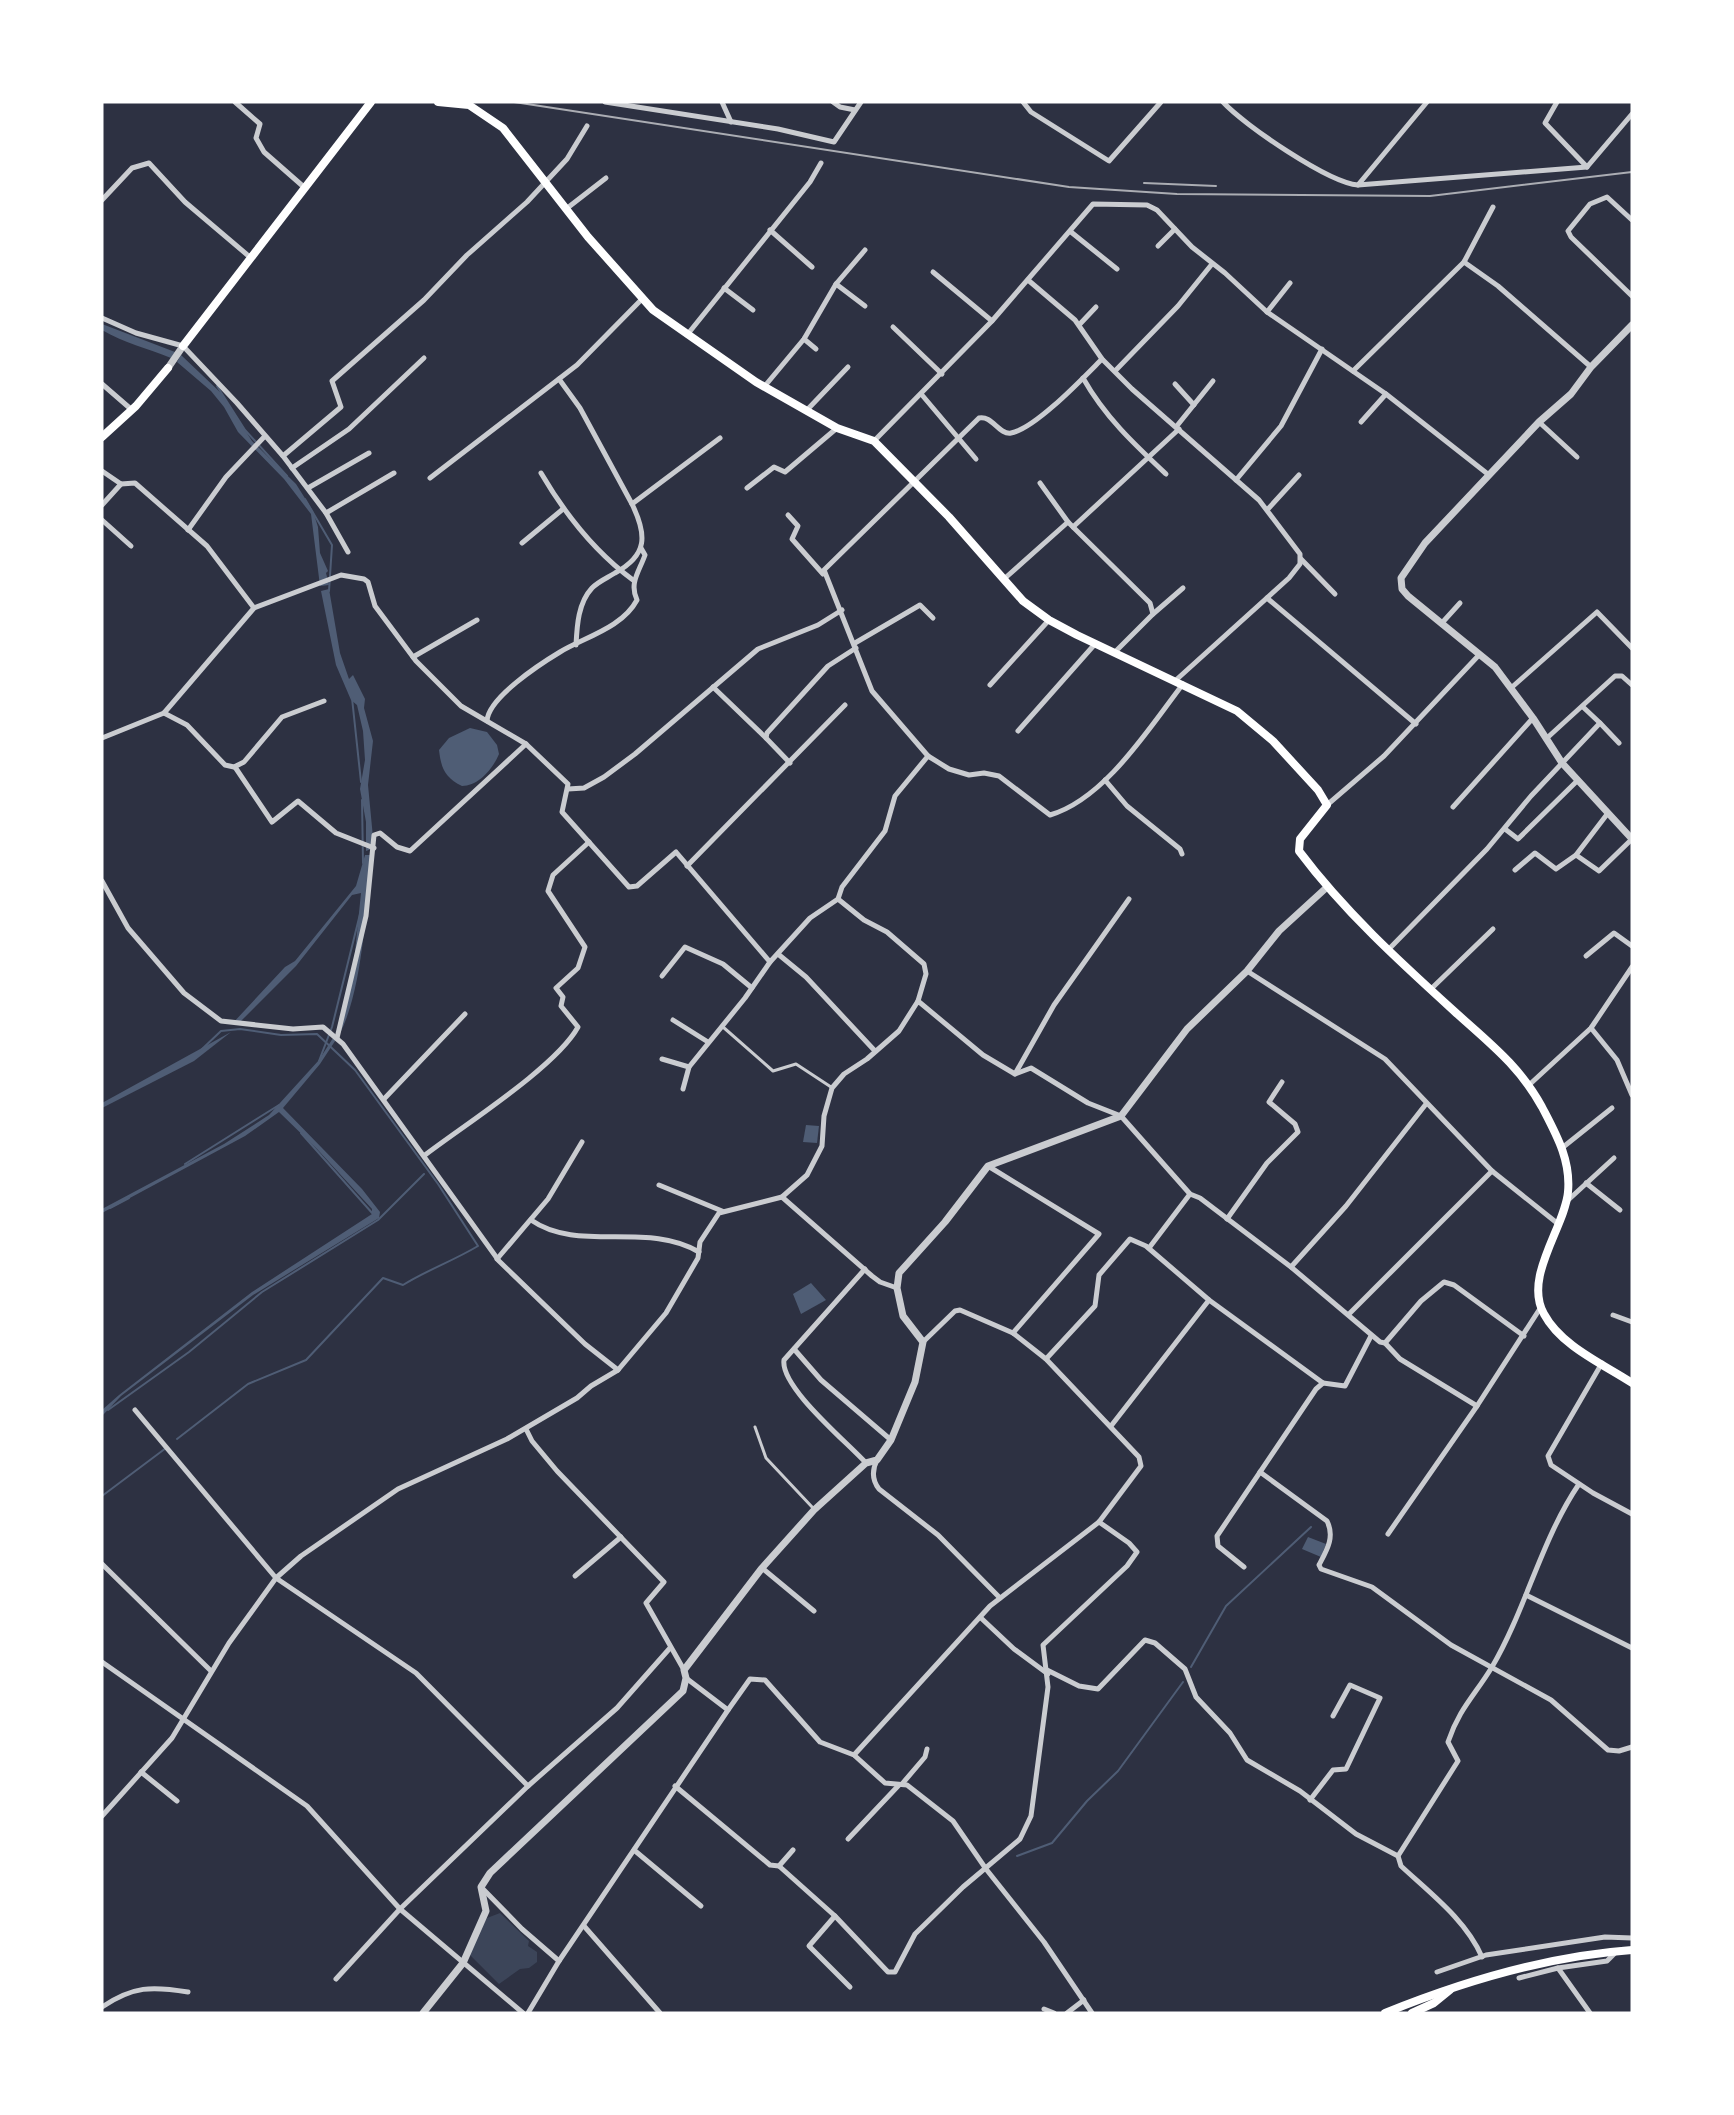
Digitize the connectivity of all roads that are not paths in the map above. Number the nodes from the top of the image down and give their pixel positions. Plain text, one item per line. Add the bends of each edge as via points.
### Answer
1 (235, 102) edge
2 (371, 102) edge
3 (438, 102) edge
4 (605, 102) edge
5 (610, 102) edge
6 (722, 102) edge
7 (833, 102) edge
8 (861, 102) edge
9 (1023, 102) edge
10 (1161, 102) edge
11 (1223, 102) edge
12 (1426, 102) edge
13 (1557, 102) edge
14 (855, 110) junction
15 (1632, 114) edge
16 (731, 122) junction
17 (587, 126) dead end
18 (821, 163) dead end
19 (1587, 167) junction
20 (606, 178) dead end
21 (545, 181) junction
22 (1358, 185) junction
23 (305, 188) junction
24 (102, 200) edge
25 (1493, 207) dead end
26 (566, 209) junction
27 (1632, 220) edge
28 (1175, 229) junction
29 (770, 230) junction
30 (1071, 232) junction
31 (1158, 246) dead end
32 (866, 250) dead end
33 (251, 258) junction
34 (1464, 262) junction
35 (1212, 264) junction
36 (812, 267) dead end
37 (1117, 269) dead end
38 (933, 272) dead end
39 (1028, 280) junction
40 (1290, 283) dead end
41 (836, 284) junction
42 (724, 288) junction
43 (1632, 296) edge
44 (642, 299) junction
45 (865, 306) dead end
46 (1096, 307) dead end
47 (753, 310) dead end
48 (1267, 312) junction
49 (102, 318) edge
50 (992, 321) junction
51 (1079, 325) junction
52 (1632, 325) edge
53 (893, 327) dead end
54 (687, 335) junction
55 (804, 339) junction
56 (183, 346) junction
57 (816, 349) dead end
58 (1322, 349) junction
59 (424, 358) dead end
60 (1102, 359) junction
61 (848, 367) dead end
62 (1592, 367) junction
63 (168, 368) joint
64 (1115, 371) junction
65 (1353, 371) junction
66 (942, 374) junction
67 (1083, 378) junction
68 (559, 379) junction
69 (1213, 381) dead end
70 (102, 384) edge
71 (1175, 384) dead end
72 (764, 387) junction
73 (1386, 394) junction
74 (922, 395) junction
75 (1194, 405) junction
76 (132, 410) junction
77 (806, 411) junction
78 (1361, 422) dead end
79 (1539, 422) junction
80 (837, 428) junction
81 (1178, 428) junction
82 (102, 437) edge
83 (264, 437) junction
84 (958, 437) junction
85 (720, 438) dead end
86 (874, 441) junction
87 (369, 453) dead end
88 (283, 456) junction
89 (1577, 457) dead end
90 (1149, 458) junction
91 (976, 459) dead end
92 (292, 468) junction
93 (102, 471) edge
94 (393, 473) dead end
95 (541, 473) dead end
96 (1166, 474) dead end
97 (1299, 475) dead end
98 (1489, 475) junction
99 (430, 478) dead end
100 (1236, 480) junction
101 (916, 482) junction
102 (1040, 483) dead end
103 (121, 484) junction
104 (308, 488) junction
105 (747, 488) dead end
106 (632, 504) junction
107 (102, 505) edge
108 (563, 509) junction
109 (1268, 509) junction
110 (326, 513) junction
111 (788, 514) dead end
112 (102, 520) edge
113 (1071, 525) junction
114 (188, 530) junction
115 (522, 543) dead end
116 (131, 546) dead end
117 (640, 548) junction
118 (348, 552) dead end
119 (1301, 559) junction
120 (620, 570) junction
121 (824, 574) junction
122 (1004, 579) junction
123 (633, 580) junction
124 (1183, 588) dead end
125 (1335, 594) dead end
126 (1267, 598) junction
127 (1460, 603) dead end
128 (254, 608) junction
129 (842, 610) junction
130 (1153, 614) junction
131 (933, 618) dead end
132 (477, 620) dead end
133 (1049, 620) junction
134 (1442, 624) junction
135 (1095, 644) junction
136 (576, 645) junction
137 (855, 645) junction
138 (1632, 648) edge
139 (1114, 653) junction
140 (1479, 656) junction
141 (413, 657) junction
142 (1180, 682) junction
143 (990, 685) dead end
144 (1632, 685) edge
145 (713, 687) junction
146 (1511, 688) junction
147 (324, 701) dead end
148 (845, 705) dead end
149 (1583, 707) junction
150 (164, 713) junction
151 (1533, 717) junction
152 (487, 721) junction
153 (1600, 723) junction
154 (1416, 724) junction
155 (1018, 731) dead end
156 (102, 738) edge
157 (766, 738) junction
158 (1547, 738) junction
159 (1619, 743) dead end
160 (526, 744) junction
161 (928, 756) junction
162 (790, 763) junction
163 (1562, 763) junction
164 (235, 767) junction
165 (1105, 780) junction
166 (1578, 780) junction
167 (568, 789) junction
168 (1327, 806) junction
169 (1453, 807) dead end
170 (1608, 813) junction
171 (1505, 829) junction
172 (1632, 839) edge
173 (589, 842) junction
174 (374, 848) junction
175 (1182, 854) dead end
176 (1576, 855) junction
177 (687, 866) junction
178 (1515, 870) dead end
179 (102, 881) edge
180 (1326, 888) junction
181 (838, 899) junction
182 (1129, 899) dead end
183 (1493, 929) dead end
184 (1632, 946) edge
185 (1389, 949) junction
186 (778, 954) junction
187 (1586, 956) dead end
188 (770, 962) junction
189 (1632, 967) edge
190 (1246, 971) junction
191 (662, 976) dead end
192 (752, 988) junction
193 (1431, 990) junction
194 (917, 1003) junction
195 (465, 1014) dead end
196 (673, 1020) dead end
197 (720, 1026) junction
198 (1591, 1028) junction
199 (335, 1037) junction
200 (708, 1042) junction
201 (875, 1051) junction
202 (663, 1059) dead end
203 (689, 1067) junction
204 (1016, 1074) junction
205 (1282, 1083) dead end
206 (1529, 1085) junction
207 (832, 1088) junction
208 (682, 1089) dead end
209 (1632, 1095) edge
210 (384, 1099) junction
211 (1426, 1104) junction
212 (1612, 1108) dead end
213 (1121, 1116) junction
214 (582, 1143) dead end
215 (1562, 1148) junction
216 (425, 1155) junction
217 (1614, 1158) dead end
218 (988, 1166) junction
219 (1492, 1171) junction
220 (1586, 1183) junction
221 (659, 1185) dead end
222 (1190, 1194) junction
223 (782, 1197) junction
224 (1565, 1203) junction
225 (1620, 1210) dead end
226 (723, 1212) junction
227 (1227, 1219) junction
228 (531, 1220) junction
229 (1557, 1223) junction
230 (1149, 1248) junction
231 (699, 1252) junction
232 (497, 1259) junction
233 (1291, 1267) junction
234 (865, 1269) junction
235 (897, 1288) junction
236 (1209, 1300) junction
237 (1541, 1307) junction
238 (1349, 1314) junction
239 (1613, 1315) dead end
240 (1632, 1322) edge
241 (1013, 1333) junction
242 (1371, 1336) junction
243 (1524, 1336) junction
244 (923, 1342) junction
245 (1386, 1343) junction
246 (794, 1349) junction
247 (1046, 1359) junction
248 (1602, 1363) junction
249 (618, 1370) junction
250 (1323, 1383) junction
251 (1632, 1383) edge
252 (1477, 1406) junction
253 (135, 1410) dead end
254 (1111, 1426) junction
255 (756, 1427) dead end
256 (526, 1429) junction
257 (891, 1440) junction
258 (877, 1460) junction
259 (866, 1463) junction
260 (1260, 1472) junction
261 (1579, 1484) junction
262 (814, 1510) junction
263 (1632, 1514) edge
264 (1099, 1522) junction
265 (1388, 1534) dead end
266 (621, 1537) junction
267 (102, 1564) edge
268 (1244, 1567) dead end
269 (762, 1568) junction
270 (575, 1576) dead end
271 (276, 1578) junction
272 (1526, 1595) junction
273 (1000, 1598) junction
274 (814, 1611) dead end
275 (981, 1618) junction
276 (670, 1648) junction
277 (1632, 1648) edge
278 (102, 1662) edge
279 (1492, 1666) junction
280 (210, 1670) junction
281 (684, 1670) junction
282 (1047, 1672) junction
283 (686, 1677) junction
284 (728, 1710) junction
285 (1334, 1716) dead end
286 (182, 1719) junction
287 (1632, 1747) edge
288 (927, 1749) dead end
289 (854, 1755) junction
290 (141, 1772) junction
291 (901, 1785) junction
292 (528, 1786) junction
293 (675, 1786) junction
294 (1310, 1800) junction
295 (177, 1801) dead end
296 (102, 1815) edge
297 (848, 1839) dead end
298 (634, 1850) junction
299 (793, 1850) dead end
300 (1398, 1856) junction
301 (779, 1866) junction
302 (986, 1869) junction
303 (481, 1887) junction
304 (700, 1906) dead end
305 (400, 1909) junction
306 (835, 1916) junction
307 (584, 1926) junction
308 (1632, 1938) edge
309 (1632, 1950) edge
310 (1617, 1951) junction
311 (1482, 1957) junction
312 (559, 1961) junction
313 (463, 1963) junction
314 (1558, 1968) junction
315 (1437, 1972) dead end
316 (1519, 1978) dead end
317 (336, 1979) dead end
318 (850, 1987) dead end
319 (1450, 1990) junction
320 (188, 1992) dead end
321 (1084, 2001) junction
322 (102, 2007) edge
323 (1044, 2009) dead end
324 (423, 2013) edge
325 (523, 2013) edge
326 (528, 2013) edge
327 (660, 2013) edge
328 (1054, 2013) edge
329 (1067, 2013) edge
330 (1092, 2013) edge
331 (1385, 2013) edge
332 (1412, 2013) edge
333 (1590, 2013) edge

1 - 23 street via 260,124 256,138 264,152
2 - 23 main road
3 - 21 main road via 469,105 503,128
4 - 5 street
5 - 16 street
6 - 16 street
7 - 14 street
8 - 14 street
9 - 10 street via 1031,112 1109,161
11 - 22 street via 1237,117 1338,181
12 - 22 street
13 - 19 street via 1545,123
14 - 16 street via 834,142
15 - 19 street
17 - 21 street via 578,145
18 - 29 street
19 - 22 street
20 - 26 street
21 - 26 main road
21 - 88 street via 424,300 332,381 341,407
23 - 33 main road
24 - 33 street via 132,168 149,164 185,202
25 - 34 street
26 - 44 main road
27 - 43 street via 1607,197 1590,204 1568,231
28 - 30 street via 1147,205 1093,204
28 - 31 street
28 - 35 street
29 - 36 street
29 - 42 street
30 - 37 street
30 - 39 street
32 - 41 street
33 - 56 main road
34 - 62 street via 1498,286
34 - 65 street
35 - 48 street
35 - 64 street via 1178,306
38 - 50 street
39 - 50 street
39 - 51 street
40 - 48 street
41 - 45 street
41 - 55 street
42 - 47 street
42 - 54 street
44 - 54 main road
44 - 68 street
46 - 51 street
48 - 58 street
49 - 56 street via 136,333
50 - 66 street
51 - 60 street
52 - 62 street
53 - 66 street
54 - 72 main road
55 - 57 street
55 - 72 street
56 - 63 street
56 - 83 street
58 - 65 street
58 - 100 street via 1281,426
59 - 92 street via 349,429
60 - 64 street
60 - 67 street
61 - 77 street
62 - 79 street via 1571,394
63 - 76 main road
64 - 81 street
65 - 73 street
66 - 74 street
67 - 84 street via 1050,409 1014,432 1005,432 983,417
67 - 90 street via 1098,405
68 - 99 street
68 - 106 street via 580,408
69 - 75 street
70 - 76 street
71 - 75 street
72 - 77 main road
73 - 78 street
73 - 98 street
74 - 84 street
74 - 86 street
75 - 81 street
76 - 82 main road
77 - 80 main road
79 - 89 street
79 - 98 street
80 - 86 main road
80 - 105 street via 784,472 774,467
81 - 90 street
81 - 100 street
83 - 88 street
83 - 114 street via 226,477
84 - 91 street
84 - 101 street
85 - 106 street
86 - 101 main road
87 - 104 street
88 - 92 street
90 - 96 street
90 - 113 street
92 - 104 street
93 - 103 street
94 - 110 street
95 - 108 street
97 - 109 street
98 - 134 street via 1425,543 1401,578 1405,593
100 - 109 street
101 - 121 street
101 - 122 main road
102 - 113 street
103 - 107 street
103 - 114 street via 135,483
104 - 110 street
106 - 117 street via 643,532
108 - 115 street
108 - 120 street
109 - 119 street
110 - 118 street
111 - 121 street via 798,526 792,539
112 - 116 street
113 - 122 street
113 - 130 street via 1146,597
114 - 128 street via 207,546
117 - 120 street via 634,562
117 - 123 street via 645,555
119 - 125 street
119 - 126 street via 1295,571
120 - 123 street
120 - 136 street via 590,590 578,616
121 - 129 street
122 - 133 main road via 1023,601
123 - 136 street via 636,600 631,610
124 - 130 street
126 - 142 street
126 - 154 street
127 - 134 street
128 - 141 street via 341,575 364,579 375,606
128 - 150 street
129 - 137 street
129 - 145 street via 818,625 758,649
130 - 139 street
131 - 137 street via 920,605
132 - 141 street
133 - 135 main road
133 - 143 street
134 - 140 street
135 - 139 main road
135 - 155 street
136 - 152 street via 507,691 488,712
137 - 157 street via 805,689
137 - 161 street via 872,691
138 - 146 street via 1597,612
139 - 142 main road
140 - 146 street
140 - 154 street
141 - 152 street via 461,706
142 - 165 street
142 - 168 main road via 1237,711 1273,741 1318,790
144 - 149 street via 1622,676 1615,676
145 - 157 street
145 - 167 street via 604,777 584,788
146 - 151 street
147 - 164 street via 282,717 244,762
148 - 162 street
149 - 153 street
149 - 158 street
150 - 156 street
150 - 164 street via 187,725 225,765
151 - 158 street
151 - 169 street
152 - 160 street
153 - 159 street
153 - 163 street
154 - 168 street
157 - 162 street
158 - 163 street
160 - 167 street via 568,784
160 - 174 street via 410,851 397,847 380,833 374,835
161 - 165 street via 969,775 999,776 1050,815 1067,810
161 - 181 street via 895,796 885,831 842,887
162 - 177 street
163 - 166 street
163 - 171 street
164 - 174 street via 272,822 298,801 336,833
165 - 175 street via 1127,806
166 - 170 street
166 - 171 street via 1518,839
167 - 173 street via 562,812
168 - 180 main road via 1298,845
170 - 172 street
170 - 176 street
171 - 185 street
172 - 176 street via 1599,871
173 - 177 street via 633,888 676,852
173 - 216 street via 553,875 548,891 585,947 578,968 556,988 563,997 561,1005 578,1026 569,1040 525,1080
174 - 199 street via 366,916
176 - 178 street via 1556,868 1535,853
177 - 188 street
179 - 199 street via 140,943 184,993 221,1021 293,1029 323,1027
180 - 185 main road
180 - 190 street via 1279,931
181 - 186 street via 810,918
181 - 194 street via 887,932 924,964 926,974
182 - 204 street via 1054,1005
183 - 193 street
184 - 187 street via 1614,933
185 - 193 main road
186 - 188 street
186 - 201 street via 806,977
188 - 192 street
189 - 198 street
190 - 211 street via 1385,1059
190 - 213 street via 1187,1029
191 - 192 street via 685,947 723,964
192 - 197 street
193 - 206 main road via 1492,1042
194 - 201 street via 898,1031
194 - 204 street via 983,1055
195 - 210 street
196 - 200 street
197 - 200 street
197 - 207 lane via 773,1071 796,1064
198 - 206 street
198 - 209 street via 1617,1060
199 - 210 street
200 - 203 street
201 - 207 street
202 - 203 street
203 - 208 street
204 - 213 street via 1031,1068 1088,1103
205 - 227 street via 1269,1102 1295,1124 1298,1132 1267,1163
206 - 215 main road
207 - 223 street via 824,1116 822,1146 807,1175
210 - 216 street
211 - 219 street
211 - 233 street via 1346,1206
212 - 215 street
213 - 218 street
213 - 222 street
214 - 228 street
215 - 224 main road via 1567,1162
216 - 232 street
217 - 220 street
218 - 235 street via 899,1274
218 - 241 street via 1100,1234
219 - 229 street
219 - 238 street
220 - 224 street
220 - 225 street
221 - 226 street
222 - 227 street
222 - 230 street
223 - 226 street
223 - 234 street
224 - 229 main road
226 - 231 street via 700,1242
227 - 233 street
228 - 231 street via 557,1233 669,1239
228 - 232 street
229 - 237 main road via 1540,1271
230 - 236 street
230 - 247 street via 1135,1240 1126,1241 1099,1275 1095,1306
231 - 249 street via 666,1313
232 - 249 street via 564,1325
233 - 238 street
234 - 235 street via 880,1282
234 - 246 street
235 - 244 street via 903,1316
236 - 250 street
236 - 254 street
237 - 243 street
237 - 248 main road via 1560,1333
238 - 242 street
239 - 240 street
241 - 244 street via 960,1310
241 - 247 street
242 - 245 street
242 - 250 street via 1345,1386
243 - 245 street via 1454,1285 1444,1282 1421,1301
243 - 252 street
244 - 257 street via 915,1382
245 - 252 street via 1400,1359
246 - 257 street via 821,1380
246 - 259 street via 783,1366 789,1384
247 - 254 street
248 - 251 main road
248 - 261 street via 1548,1456 1551,1465
249 - 256 street
250 - 260 street
252 - 265 street
253 - 271 street
254 - 264 street via 1139,1457 1141,1466
255 - 262 lane via 766,1458
256 - 266 street via 557,1471
256 - 271 street via 398,1489 315,1545
257 - 258 street
258 - 259 street
258 - 273 street via 873,1473 879,1489 938,1535
259 - 262 street
260 - 268 street via 1216,1538 1218,1546
260 - 279 street via 1327,1521 1330,1543 1319,1565 1321,1569 1372,1587 1451,1645
261 - 263 street
261 - 272 street
262 - 269 street
264 - 273 street
264 - 282 street via 1137,1552 1043,1645
266 - 270 street
266 - 276 street via 664,1582 646,1603
267 - 280 street
269 - 274 street
269 - 281 street
271 - 280 street
271 - 292 street via 416,1673
272 - 277 street
272 - 279 street
273 - 275 street
275 - 282 street via 1014,1649
275 - 289 street
276 - 281 street
276 - 292 street via 617,1708
278 - 286 street
279 - 287 street via 1551,1700 1608,1750
279 - 300 street via 1456,1718 1448,1742 1458,1761
280 - 286 street
281 - 283 street
282 - 294 street via 1079,1686 1098,1689 1145,1640 1155,1642 1185,1669 1196,1697 1230,1732 1247,1760
282 - 302 street via 1031,1816 1020,1839
283 - 284 street
283 - 303 street via 683,1691 490,1873
284 - 289 street via 750,1679 765,1680 820,1742
284 - 293 street
285 - 294 street via 1350,1685 1380,1698 1346,1769 1333,1770
286 - 290 street via 172,1738
286 - 305 street via 307,1806
288 - 291 street via 925,1757
289 - 291 street via 885,1782
290 - 295 street
290 - 296 street
291 - 297 street
291 - 302 street via 907,1785 953,1821
292 - 305 street
293 - 298 street
293 - 301 street via 770,1865
294 - 300 street via 1356,1834
298 - 304 street
298 - 307 street
299 - 301 street
300 - 311 street via 1401,1866 1446,1907 1475,1942
301 - 306 street
302 - 306 street via 915,1934 895,1972 888,1972
302 - 321 street via 1044,1942
303 - 312 street
303 - 313 street via 486,1911
305 - 313 street
305 - 317 street
306 - 318 street via 809,1946
307 - 312 street
307 - 327 street
308 - 311 street via 1605,1937
309 - 310 main road
310 - 314 street via 1606,1961
310 - 319 main road via 1510,1970
311 - 315 street
312 - 326 street
313 - 324 street
313 - 325 street
314 - 316 street
314 - 333 street
319 - 331 main road
319 - 332 main road
320 - 322 street via 141,1988
321 - 329 street
321 - 330 street
323 - 328 street

